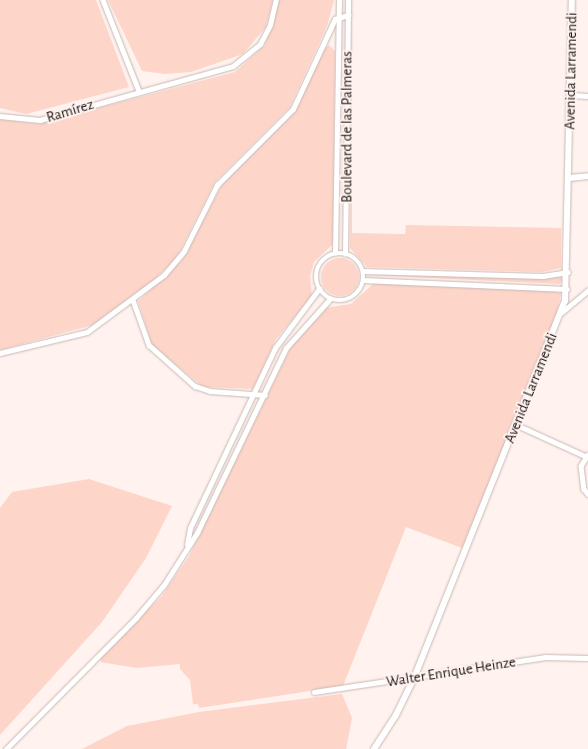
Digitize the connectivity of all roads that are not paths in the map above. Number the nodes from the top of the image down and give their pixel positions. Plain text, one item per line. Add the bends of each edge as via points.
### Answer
1 (103, 0) edge
2 (276, 0) edge
3 (339, 0) edge
4 (348, 0) edge
5 (572, 0) edge
6 (339, 15) junction
7 (348, 15) junction
8 (139, 91) junction
9 (571, 95) junction
10 (588, 96) edge
11 (0, 116) edge
12 (588, 176) edge
13 (570, 178) junction
14 (336, 253) junction
15 (346, 254) junction
16 (363, 270) junction
17 (568, 272) junction
18 (363, 280) junction
19 (319, 289) junction
20 (567, 289) junction
21 (588, 290) edge
22 (330, 299) junction
23 (133, 300) junction
24 (561, 313) junction
25 (0, 353) edge
26 (256, 392) junction
27 (265, 395) junction
28 (517, 425) junction
29 (586, 456) edge
30 (588, 494) edge
31 (187, 546) junction
32 (588, 658) edge
33 (414, 678) junction
34 (314, 692) dead end
35 (6, 749) edge
36 (374, 749) edge

1 - 8 street
2 - 8 street, Ramírez via 266,35 245,58 223,70
3 - 6 street, Boulevard de las Palmeras
4 - 7 street, Boulevard de las Palmeras
5 - 9 main road, Avenida Larramendi
6 - 7 street
6 - 14 street, Boulevard de las Palmeras
6 - 23 street via 293,109 217,185 176,263
7 - 15 street, Boulevard de las Palmeras
8 - 11 street, Ramírez via 40,120
9 - 10 street
9 - 13 main road, Avenida Larramendi
12 - 13 main road
13 - 17 main road, Avenida Larramendi
14 - 15 street
14 - 19 street via 318,267
15 - 16 street via 357,261
16 - 17 street via 543,276
16 - 18 street
17 - 20 main road, Avenida Larramendi
18 - 20 street
18 - 22 street via 359,292 349,299
19 - 22 street
19 - 26 street via 278,341
20 - 24 main road, Avenida Larramendi
21 - 24 street
22 - 27 street via 290,341
23 - 25 street via 83,334
23 - 26 street via 149,345 195,386 210,392
24 - 28 main road, Avenida Larramendi
26 - 27 street
26 - 31 street via 190,528
27 - 31 street via 197,533
28 - 29 street
28 - 33 main road, Avenida Larramendi
29 - 30 street via 581,466 584,489
31 - 35 street via 146,607
32 - 33 street, Walter Enrique Heinze via 545,657
33 - 34 street, Walter Enrique Heinze
33 - 36 main road, Avenida Larramendi via 396,716

